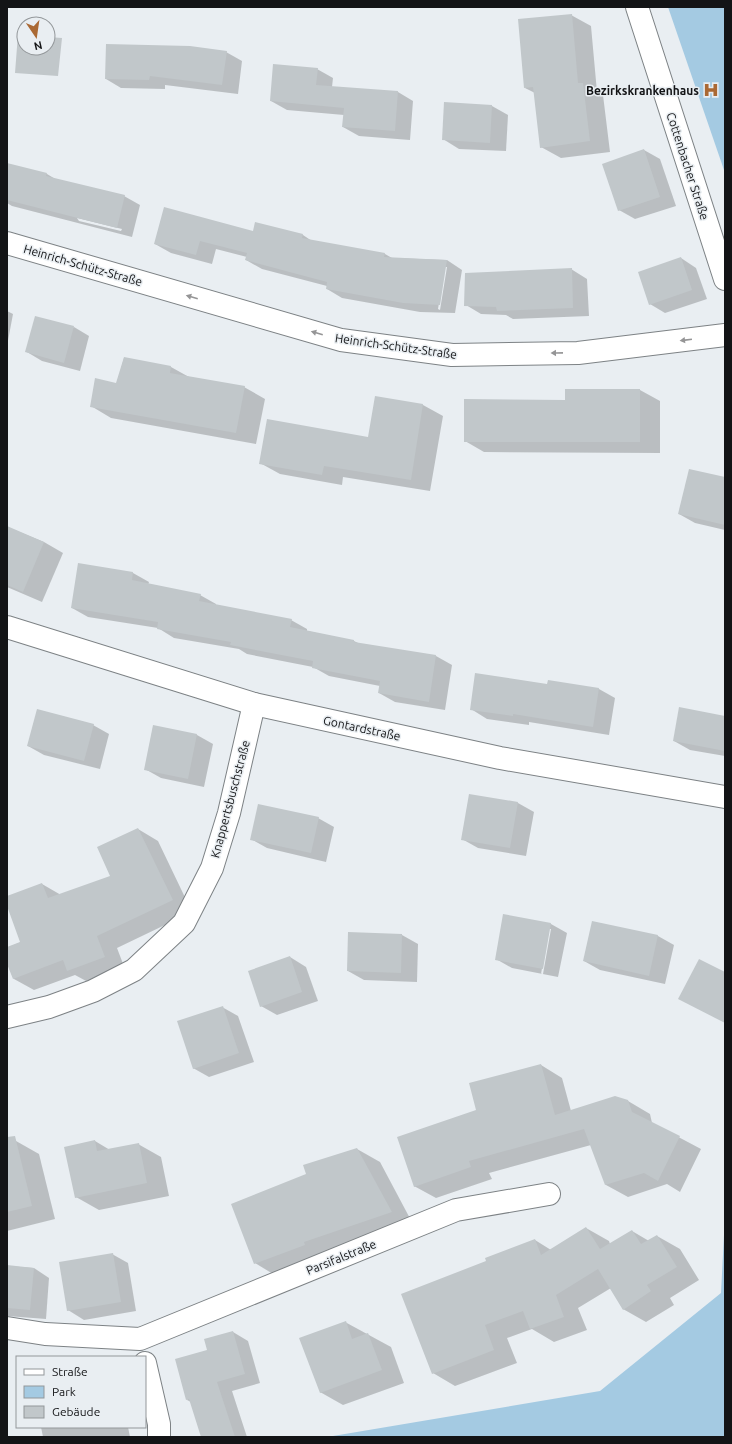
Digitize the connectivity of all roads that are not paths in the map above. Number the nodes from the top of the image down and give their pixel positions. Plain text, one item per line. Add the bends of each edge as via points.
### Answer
1 (637, 7) edge
2 (7, 243) edge
3 (725, 279) edge
4 (725, 335) edge
5 (7, 627) edge
6 (254, 704) junction
7 (725, 797) edge
8 (7, 1017) edge
9 (549, 1194) dead end
10 (7, 1328) edge
11 (142, 1348) edge
12 (146, 1367) edge
13 (158, 1437) edge

1 - 3 street, Cottenbacher Straße
4 -> 2 street, Heinrich-Schütz-Straße via 578,353 452,355 342,340
5 - 6 street, Gontardstraße
6 - 7 street, Gontardstraße via 500,758
6 - 8 street, Knappertsbuschstraße via 229,813 212,868 184,923 134,970 93,991
9 - 11 street, Parsifalstraße via 456,1210
10 - 11 street, Parsifalstraße
12 - 13 street via 159,1424

